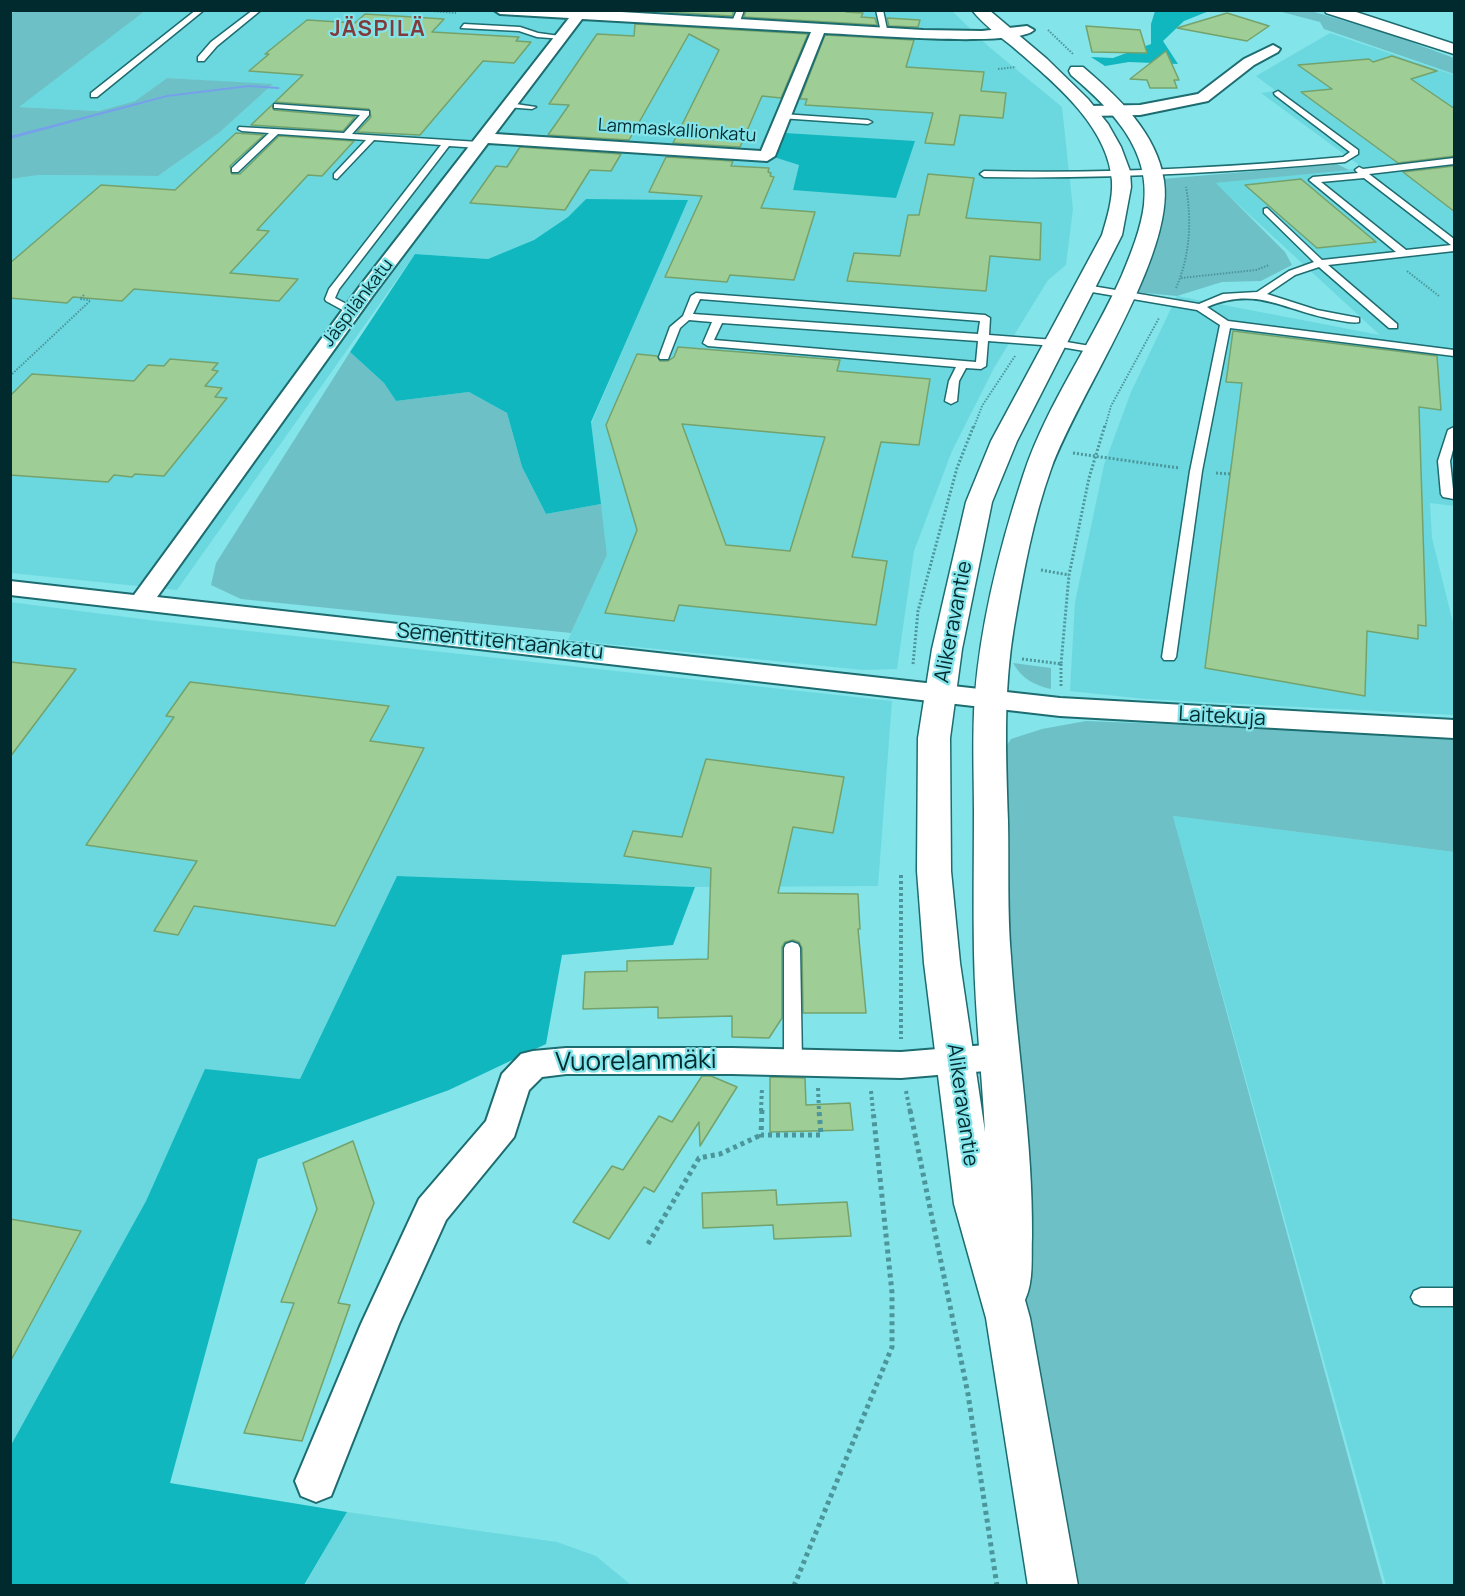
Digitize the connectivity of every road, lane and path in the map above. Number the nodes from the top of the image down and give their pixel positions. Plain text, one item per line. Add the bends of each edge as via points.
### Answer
1 (201, 10) edge
2 (258, 10) edge
3 (500, 10) edge
4 (879, 10) edge
5 (979, 10) edge
6 (1332, 10) edge
7 (1367, 10) edge
8 (581, 13) edge
9 (1010, 14) dead end
10 (738, 17) edge
11 (464, 26) dead end
12 (819, 28) junction
13 (1027, 30) junction
14 (885, 32) junction
15 (1004, 33) junction
16 (563, 37) junction
17 (1455, 38) edge
18 (1042, 42) dead end
19 (1273, 49) dead end
20 (1455, 49) edge
21 (201, 58) dead end
22 (1061, 58) dead end
23 (1016, 67) dead end
24 (998, 69) dead end
25 (1278, 93) dead end
26 (94, 95) dead end
27 (508, 105) junction
28 (277, 106) dead end
29 (532, 107) dead end
30 (1090, 111) junction
31 (1121, 111) junction
32 (783, 117) junction
33 (868, 122) dead end
34 (242, 129) dead end
35 (276, 132) junction
36 (346, 136) junction
37 (372, 138) junction
38 (481, 142) junction
39 (447, 143) junction
40 (1345, 159) junction
41 (1455, 161) edge
42 (235, 170) dead end
43 (1183, 172) junction
44 (1153, 173) junction
45 (1364, 173) junction
46 (984, 174) dead end
47 (1121, 174) junction
48 (337, 176) dead end
49 (1267, 211) dead end
50 (1455, 243) edge
51 (1455, 248) edge
52 (1405, 254) junction
53 (1320, 263) junction
54 (1086, 288) junction
55 (1123, 294) junction
56 (84, 295) dead end
57 (1259, 295) junction
58 (1167, 302) junction
59 (1200, 307) junction
60 (352, 311) junction
61 (687, 316) junction
62 (718, 319) junction
63 (1354, 320) dead end
64 (1225, 324) junction
65 (1393, 326) dead end
66 (983, 339) junction
67 (1055, 343) junction
68 (1096, 350) junction
69 (1455, 353) edge
70 (664, 357) dead end
71 (962, 365) junction
72 (10, 376) edge
73 (951, 401) dead end
74 (1455, 430) edge
75 (1047, 449) junction
76 (1097, 456) junction
77 (1449, 462) edge
78 (1196, 471) junction
79 (1455, 495) edge
80 (1041, 570) dead end
81 (1069, 574) junction
82 (10, 588) edge
83 (141, 602) junction
84 (914, 646) dead end
85 (947, 649) junction
86 (994, 656) junction
87 (1169, 657) dead end
88 (941, 692) junction
89 (990, 697) junction
90 (1455, 729) edge
91 (792, 948) dead end
92 (998, 1057) junction
93 (956, 1060) junction
94 (790, 1063) junction
95 (868, 1066) junction
96 (761, 1135) junction
97 (648, 1244) dead end
98 (1421, 1297) dead end
99 (1455, 1297) edge
100 (1008, 1318) junction
101 (316, 1481) dead end
102 (794, 1586) edge
103 (1053, 1586) edge

1 - 26 lane
2 - 21 lane
3 - 8 street
4 - 14 lane
5 - 15 street, Alikeravantie
6 - 20 street
7 - 17 street
8 - 10 street
8 - 16 street, Jäspilänkatu
9 - 13 street
10 - 12 street
11 - 16 lane via 519,29
12 - 14 street
12 - 32 street, Lammaskallionkatu
13 - 15 street
13 - 18 street
14 - 15 street
15 - 30 street, Alikeravantie
16 - 27 street, Jäspilänkatu
19 - 31 street via 1249,62 1203,98
22 - 31 street, Alikeravantie
23 - 24 path
25 - 40 lane via 1355,152
27 - 29 lane
27 - 38 street, Jäspilänkatu
28 - 36 lane via 366,113
30 - 31 street
30 - 47 street, Alikeravantie via 1103,129
31 - 44 street, Alikeravantie via 1141,141
32 - 33 lane
32 - 38 street, Lammaskallionkatu via 767,156
34 - 35 lane
35 - 36 lane
35 - 42 lane
36 - 37 lane
37 - 39 lane
37 - 48 lane
38 - 39 lane
38 - 60 street, Jäspilänkatu
39 - 60 lane via 334,288 330,299
40 - 43 lane
40 - 45 lane
41 - 45 lane
43 - 44 lane
43 - 58 path via 1190,201 1189,234 1181,278
44 - 47 lane
44 - 55 street, Alikeravantie via 1150,230
45 - 50 lane
45 - 52 lane via 1313,180
46 - 47 lane
47 - 54 street, Alikeravantie via 1119,212 1112,235
49 - 53 lane
51 - 52 lane
52 - 53 lane
53 - 57 lane via 1292,273
53 - 65 lane
54 - 55 lane
54 - 67 street, Alikeravantie
55 - 58 lane
55 - 68 street, Alikeravantie
56 - 72 path via 80,299 91,300
57 - 59 lane via 1223,297
57 - 63 lane via 1315,313
58 - 59 lane
58 - 76 path via 1110,406
59 - 64 lane
60 - 83 street, Jäspilänkatu
61 - 62 lane
61 - 66 lane via 696,296 985,318
61 - 70 lane via 675,327
62 - 66 lane
62 - 71 lane via 708,343
64 - 69 lane
64 - 78 lane
66 - 67 lane
66 - 71 lane via 981,366
67 - 68 lane
67 - 85 street, Alikeravantie via 1004,441 979,502
68 - 75 street, Alikeravantie
71 - 73 lane
74 - 77 lane
75 - 76 path
75 - 86 street, Alikeravantie via 1012,562
76 - 78 path
76 - 81 path
77 - 79 lane via 1447,494
78 - 87 lane
80 - 81 path
81 - 86 path via 1062,664
82 - 83 street, Sementtitehtaankatu
83 - 88 street, Sementtitehtaankatu
84 - 85 path
85 - 88 street, Alikeravantie
86 - 89 street, Alikeravantie
88 - 89 street, Sementtitehtaankatu
88 - 93 street, Alikeravantie via 934,738 934,871
89 - 90 street, Laitekuja via 1060,707
89 - 92 street, Alikeravantie via 992,954
91 - 94 lane
92 - 93 street, Vuorelanmäki
92 - 100 street, Alikeravantie via 1011,1204
93 - 95 street, Vuorelanmäki
93 - 100 street, Alikeravantie via 975,1204
94 - 95 street, Vuorelanmäki
94 - 96 path
94 - 96 path via 821,1135
94 - 101 street, Vuorelanmäki via 533,1064 514,1084 502,1127 432,1210
95 - 102 path via 892,1293 892,1347
96 - 97 path via 720,1154 699,1158
98 - 99 lane
100 - 103 street, Alikeravantie

